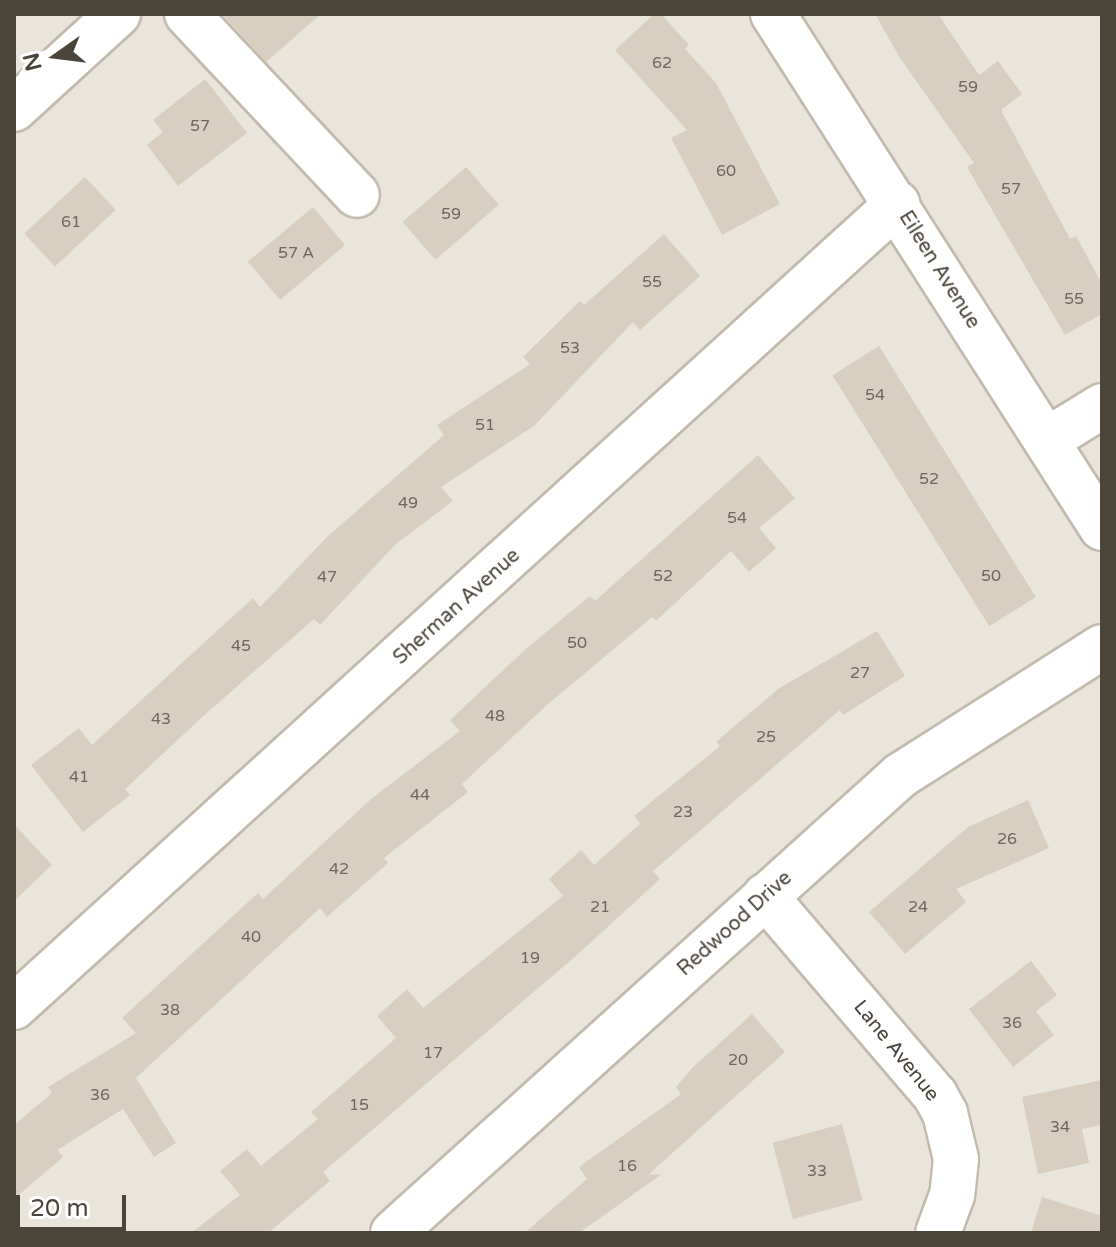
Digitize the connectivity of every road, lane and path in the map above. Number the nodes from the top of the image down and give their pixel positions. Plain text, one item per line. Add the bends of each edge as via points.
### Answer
1 (118, 14) edge
2 (187, 14) edge
3 (773, 14) edge
4 (14, 109) edge
5 (357, 195) dead end
6 (897, 204) junction
7 (1102, 406) edge
8 (1047, 440) junction
9 (1102, 528) edge
10 (1102, 647) edge
11 (765, 896) junction
12 (14, 1007) edge
13 (393, 1233) edge
14 (938, 1233) edge

1 - 4 street
2 - 5 street
3 - 6 street, Eileen Avenue
6 - 8 street, Eileen Avenue
6 - 12 street, Sherman Avenue
7 - 8 street
8 - 9 street, Eileen Avenue
10 - 11 street, Redwood Drive via 901,775
11 - 13 street, Redwood Drive
11 - 14 street, Lane Avenue via 945,1113 956,1159 952,1195

